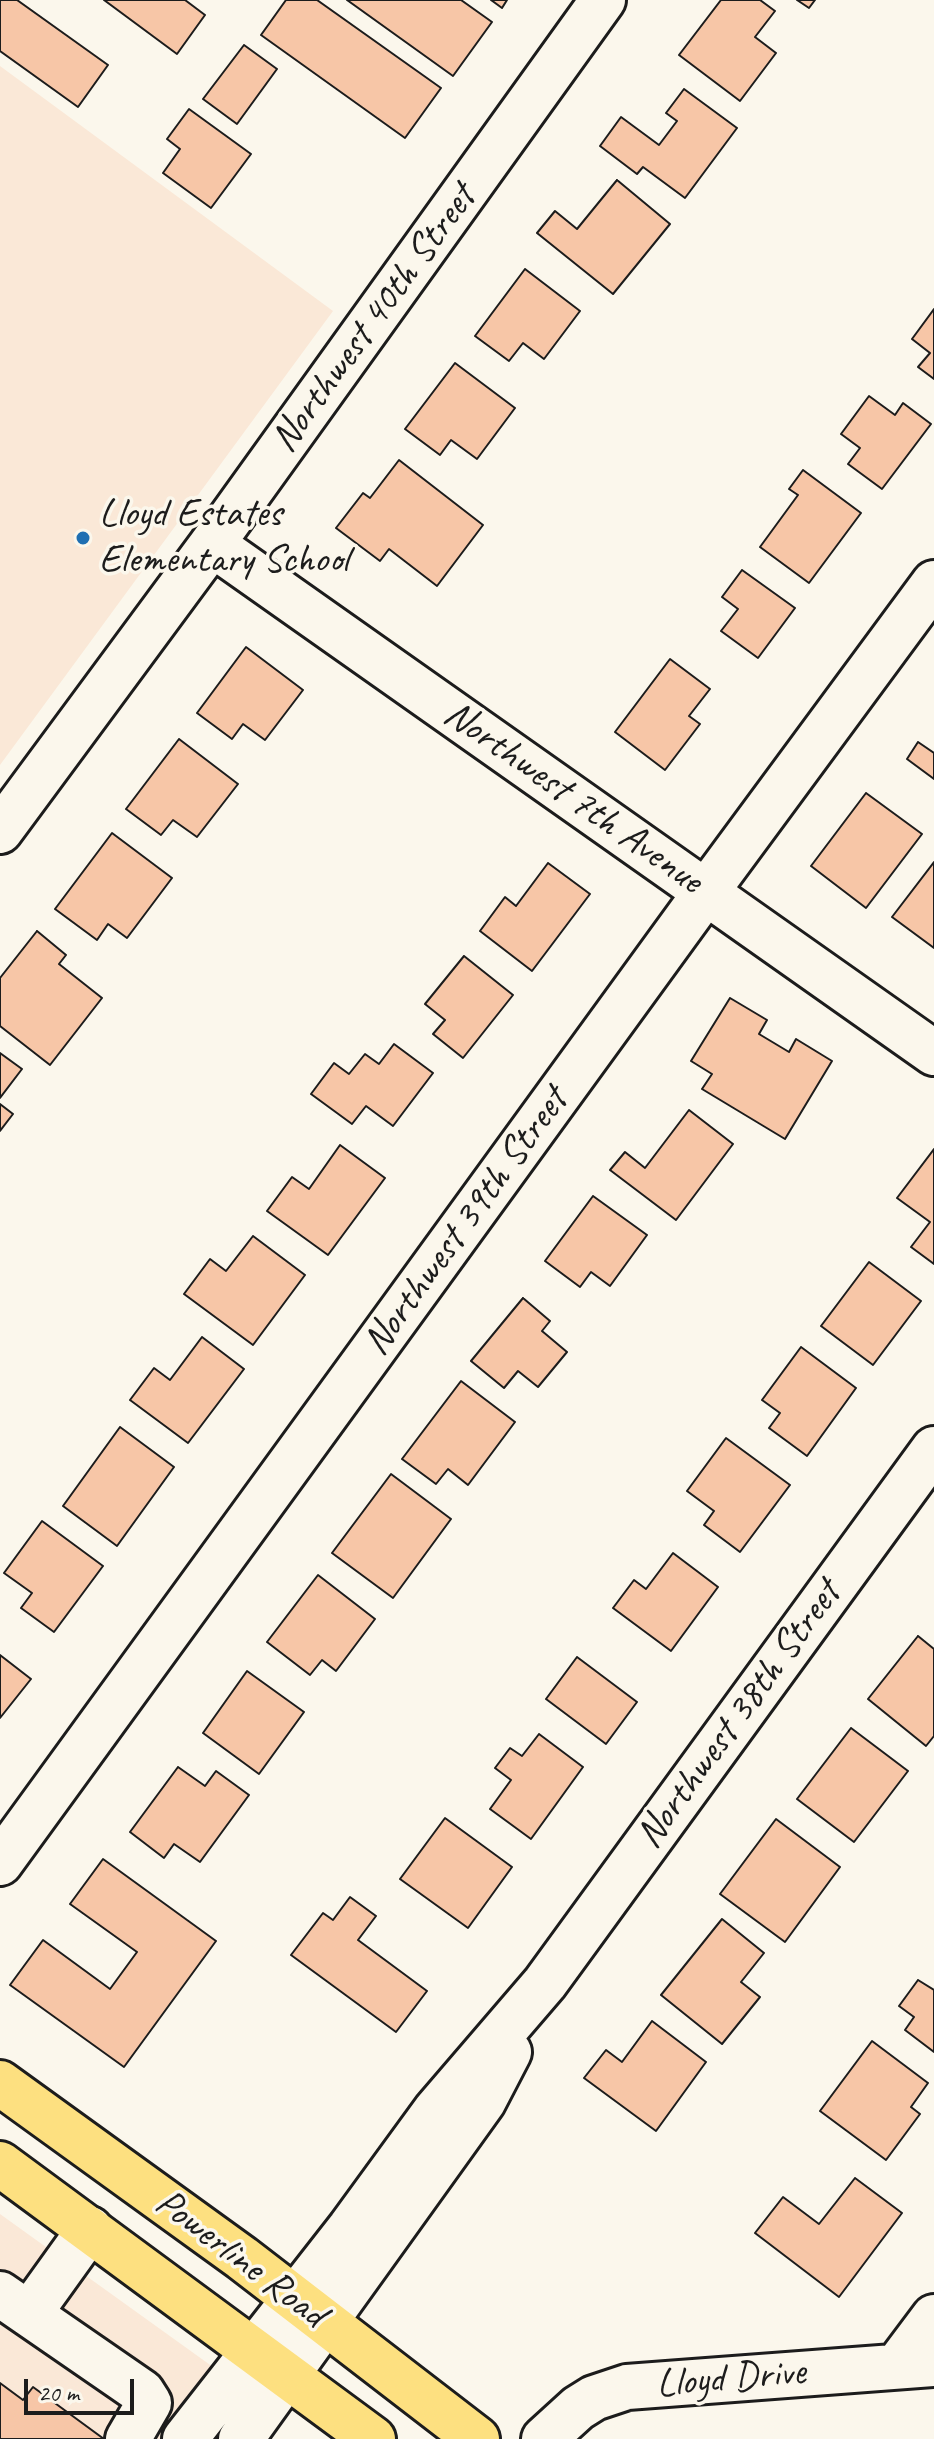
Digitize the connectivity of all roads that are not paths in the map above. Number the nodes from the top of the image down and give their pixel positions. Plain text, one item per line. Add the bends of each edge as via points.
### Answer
1 (603, 0) edge
2 (212, 544) junction
3 (934, 583) edge
4 (0, 831) edge
5 (706, 892) junction
6 (934, 1053) edge
7 (934, 1449) edge
8 (0, 1863) edge
9 (0, 2083) edge
10 (0, 2164) edge
11 (90, 2229) junction
12 (14, 2304) edge
13 (309, 2310) junction
14 (934, 2317) edge
15 (271, 2362) junction
16 (916, 2365) edge
17 (128, 2439) edge
18 (185, 2439) edge
19 (241, 2439) edge
20 (373, 2439) edge
21 (477, 2439) edge
22 (544, 2439) edge

1 - 2 street, Northwest 40th Street
2 - 4 street, Northwest 40th Street
2 - 5 street, Northwest 7th Avenue
3 - 5 street, Northwest 39th Street
5 - 6 street, Northwest 7th Avenue
5 - 8 street, Northwest 39th Street
7 - 13 street, Northwest 38th Street via 545,1983 483,2102
9 - 13 main road, Powerline Road
10 - 11 main road, Powerline Road
11 - 12 street
11 - 15 main road, Powerline Road
12 - 17 street via 142,2392 149,2403
13 - 15 street, Northwest 38th Street
13 - 21 main road, Powerline Road
14 - 16 street
15 - 18 street, Northwest 38th Street
15 - 19 street, Northwest 38th Street
15 - 20 main road, Powerline Road
16 - 22 street, Lloyd Drive via 627,2387 578,2408

